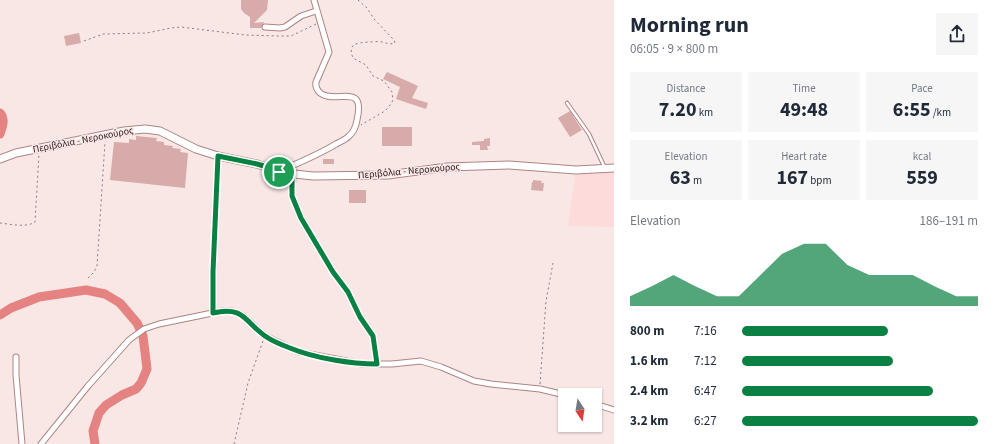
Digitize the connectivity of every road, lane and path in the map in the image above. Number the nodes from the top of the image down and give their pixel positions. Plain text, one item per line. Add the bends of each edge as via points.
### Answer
1 (314, 0) edge
2 (358, 0) edge
3 (316, 10) junction
4 (320, 22) junction
5 (265, 27) dead end
6 (84, 40) dead end
7 (567, 103) dead end
8 (355, 128) junction
9 (106, 135) junction
10 (40, 148) junction
11 (218, 156) junction
12 (0, 159) edge
13 (614, 168) edge
14 (605, 169) junction
15 (279, 172) junction
16 (292, 174) junction
17 (0, 223) edge
18 (553, 263) dead end
19 (88, 278) dead end
20 (213, 313) junction
21 (265, 336) junction
22 (16, 357) dead end
23 (377, 364) junction
24 (540, 389) junction
25 (558, 393) edge
26 (602, 406) edge
27 (614, 410) edge
28 (22, 444) edge
29 (40, 444) edge
30 (234, 444) edge

1 - 3 street
2 - 8 path via 395,43 374,42 353,46 353,58 366,65 373,76 384,81 392,92 393,100 385,111
3 - 4 street
3 - 5 street via 285,27
4 - 6 path via 291,36 245,36 181,27 147,33 103,34
4 - 8 street via 329,52 316,82 316,88 323,95 347,96 355,100 359,105
7 - 14 lane via 589,134
8 - 15 street via 349,136 334,145
9 - 10 main road, Περιβόλια - Νεροκούρος
9 - 11 main road, Περιβόλια - Νεροκούρος via 152,129
9 - 19 path via 97,266
10 - 12 main road, Περιβόλια - Νεροκούρος
10 - 17 path via 35,222
11 - 15 main road, Περιβόλια - Νεροκούρος via 257,164
11 - 20 path
13 - 14 main road, Περιβόλια - Νεροκούρος
14 - 16 main road, Περιβόλια - Νεροκούρος via 509,165 447,167 401,174 361,176
15 - 16 main road, Περιβόλια - Νεροκούρος
16 - 23 street via 292,196 301,218 373,336
18 - 24 path via 546,301
20 - 21 street via 237,312
20 - 29 street via 159,324 136,334
21 - 23 street via 306,353
21 - 30 path via 248,383
22 - 28 street
23 - 24 street via 420,361 474,381
24 - 25 street
26 - 27 street

